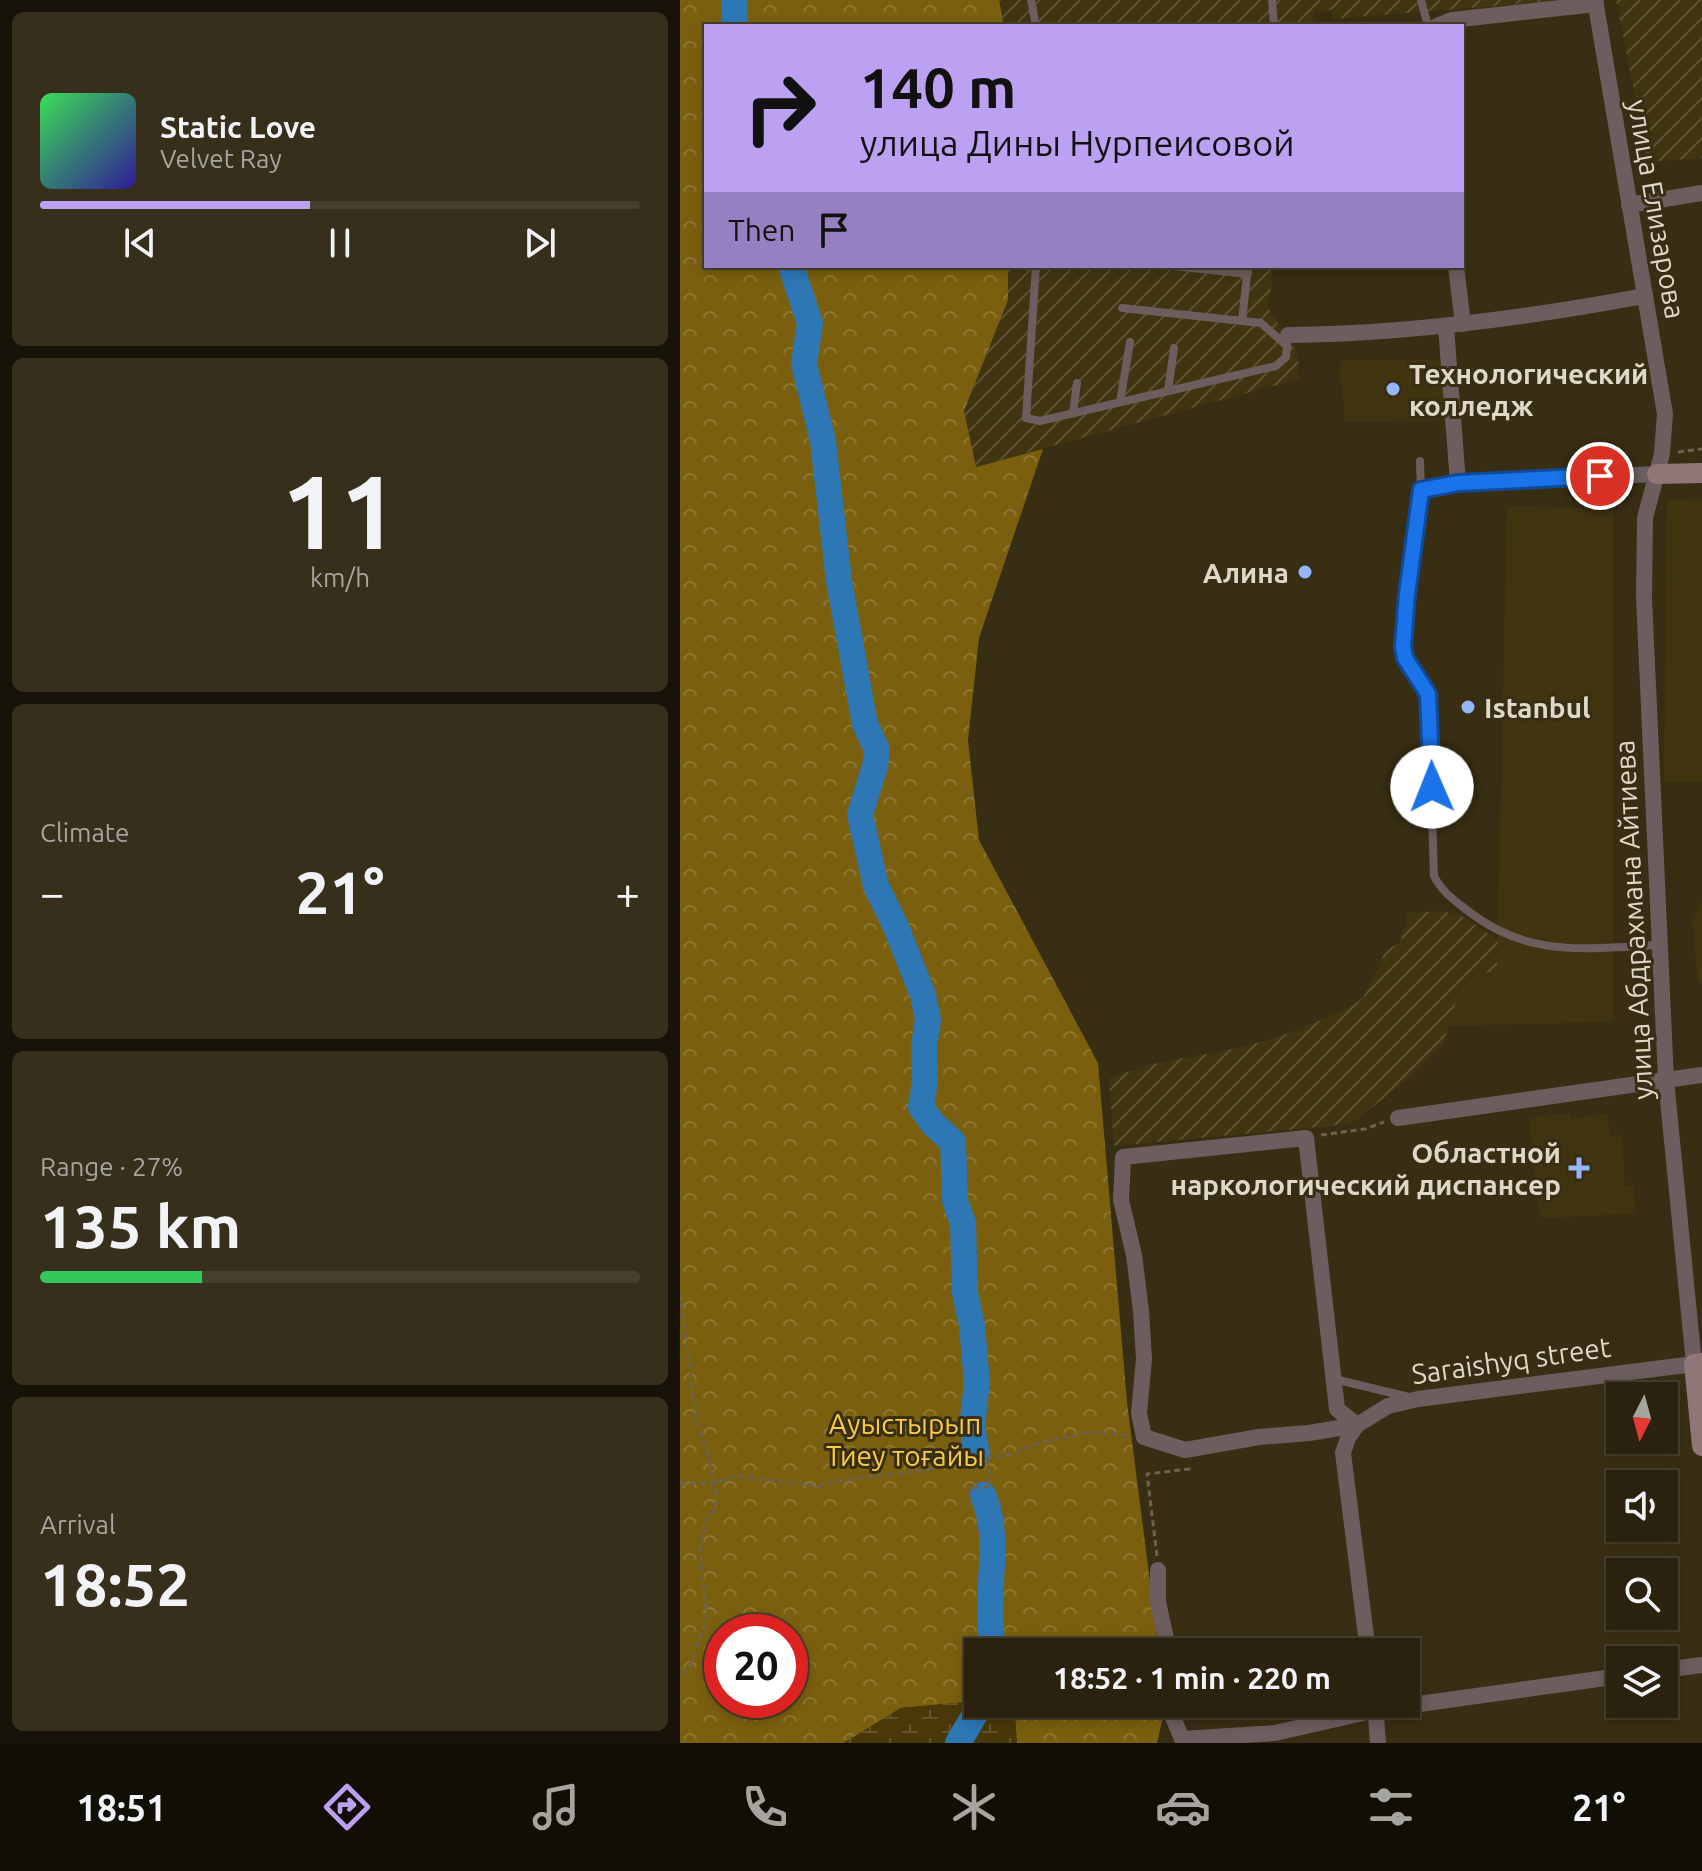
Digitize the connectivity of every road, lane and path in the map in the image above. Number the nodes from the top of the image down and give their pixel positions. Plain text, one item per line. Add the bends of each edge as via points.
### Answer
1 (1031, 0) edge
2 (1272, 0) edge
3 (1421, 0) edge
4 (1595, 2) edge
5 (1036, 24) edge
6 (1274, 24) edge
7 (1427, 24) edge
8 (1442, 24) edge
9 (1702, 193) edge
10 (1629, 205) junction
11 (1036, 268) edge
12 (1210, 268) edge
13 (1456, 268) edge
14 (1248, 270) edge
15 (1644, 296) junction
16 (1122, 308) dead end
17 (1242, 321) junction
18 (1454, 326) junction
19 (1287, 340) junction
20 (1130, 342) dead end
21 (1174, 348) dead end
22 (1077, 383) dead end
23 (1168, 391) junction
24 (1120, 402) junction
25 (1073, 413) junction
26 (1702, 449) edge
27 (1420, 461) dead end
28 (1660, 464) junction
29 (1702, 473) edge
30 (1458, 483) junction
31 (1421, 490) junction
32 (1659, 945) junction
33 (1702, 1075) edge
34 (1666, 1080) junction
35 (1398, 1118) joint
36 (1306, 1138) junction
37 (680, 1293) edge
38 (1698, 1364) edge
39 (1334, 1379) junction
40 (1418, 1399) junction
41 (1357, 1425) junction
42 (1144, 1437) junction
43 (1702, 1446) edge
44 (1185, 1450) junction
45 (987, 1459) junction
46 (680, 1483) edge
47 (716, 1483) junction
48 (973, 1488) dead end
49 (1158, 1570) joint
50 (1166, 1638) edge
51 (1366, 1638) edge
52 (1702, 1665) edge
53 (1678, 1668) edge
54 (680, 1677) edge
55 (1606, 1678) edge
56 (1420, 1701) edge
57 (1173, 1718) edge
58 (1333, 1718) edge
59 (1376, 1718) edge
60 (1378, 1743) edge

1 - 5 lane
2 - 6 lane
3 - 7 lane
4 - 8 street
4 - 10 street, улица Елизарова
9 - 10 street
10 - 15 street, улица Елизарова
11 - 25 lane via 1026,418 1040,421
12 - 14 lane
13 - 18 street
14 - 17 lane
15 - 18 street
15 - 28 street, улица Елизарова via 1665,414
16 - 17 lane
17 - 19 lane via 1261,323
18 - 19 street
18 - 30 street
19 - 23 lane via 1286,357 1276,366
20 - 24 lane
21 - 23 lane
22 - 25 lane
23 - 24 lane
24 - 25 lane
26 - 28 path
27 - 31 lane
28 - 29 street
28 - 30 street
28 - 32 street, улица Абдрахмана Айтиева via 1645,518 1644,598
30 - 31 lane
31 - 32 lane via 1403,646 1428,694 1434,876 1441,890 1483,923 1536,945
32 - 34 street, улица Абдрахмана Айтиева
33 - 34 street
34 - 35 street
34 - 38 street, улица Абдрахмана Айтиева
35 - 36 path
36 - 39 street
36 - 42 street via 1123,1157 1121,1200 1141,1311 1139,1413
37 - 47 path via 696,1418
38 - 40 street, Saraishyq street
38 - 43 street
39 - 40 lane
39 - 41 street via 1337,1409
40 - 41 street, Saraishyq street via 1388,1406
41 - 44 street, Saraishyq street
41 - 51 street via 1343,1453
42 - 44 street, Saraishyq street
42 - 45 path via 1090,1432
44 - 49 path via 1189,1469 1147,1474
45 - 47 path via 818,1486 735,1476
45 - 48 path via 991,1486
46 - 47 path
47 - 54 path via 716,1508 705,1522 700,1551 707,1619 690,1665
49 - 50 street
52 - 53 street
55 - 56 street
57 - 58 street via 1182,1739 1275,1733
59 - 60 street

